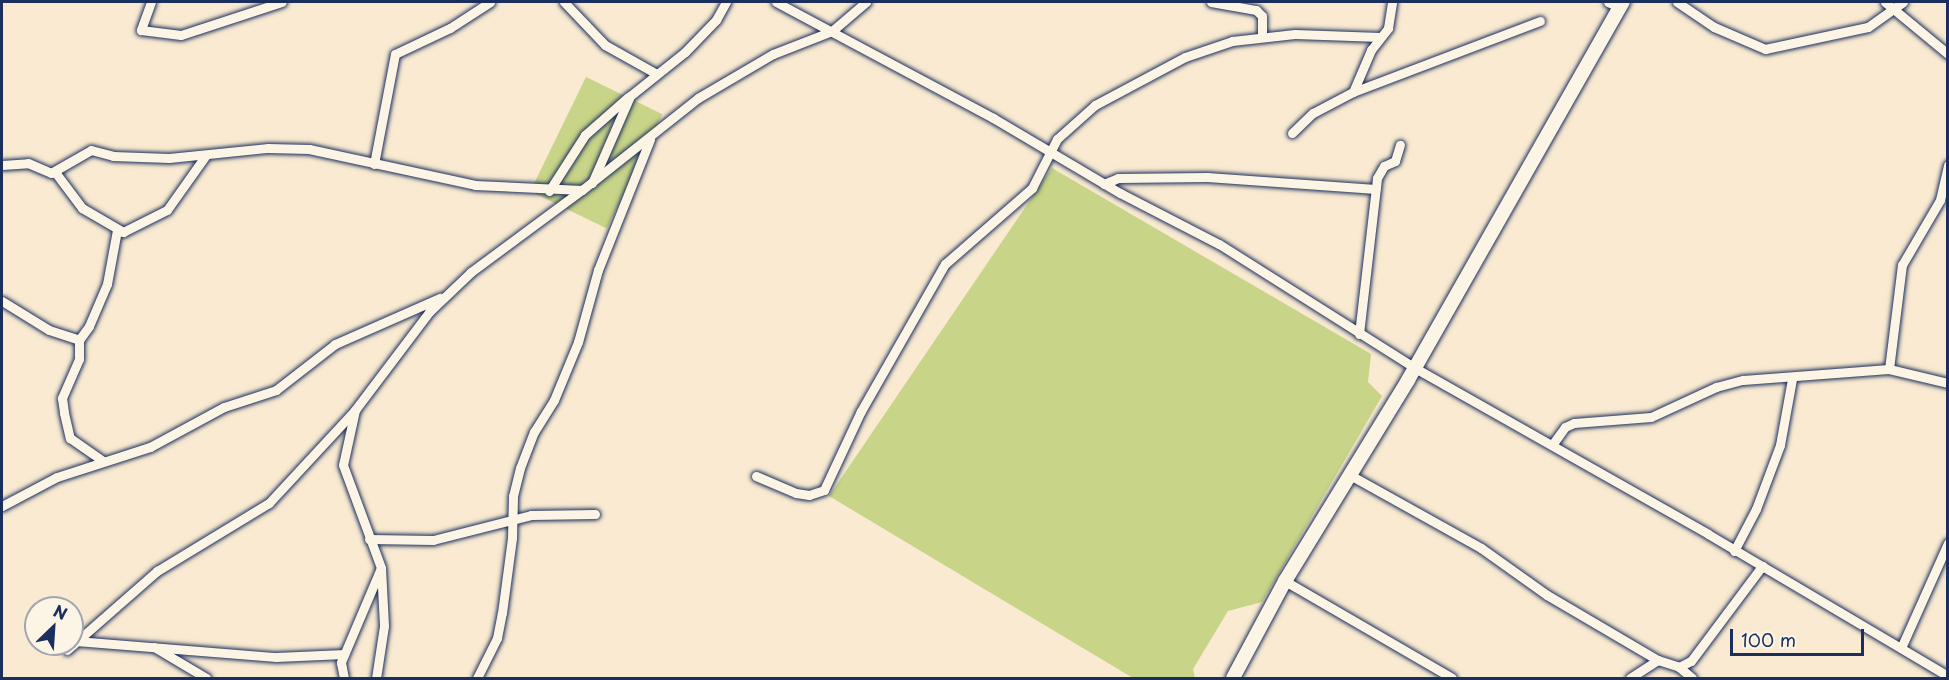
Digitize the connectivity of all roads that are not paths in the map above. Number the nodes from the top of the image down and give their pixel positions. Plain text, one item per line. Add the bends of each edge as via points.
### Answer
1 (151, 2) edge
2 (282, 2) edge
3 (490, 2) edge
4 (564, 2) edge
5 (726, 2) edge
6 (776, 2) edge
7 (866, 2) edge
8 (1211, 2) edge
9 (1392, 2) edge
10 (1677, 2) edge
11 (1885, 2) edge
12 (1903, 2) edge
13 (1617, 3) edge
14 (1894, 9) junction
15 (1540, 21) dead end
16 (832, 31) junction
17 (1262, 36) junction
18 (1380, 38) junction
19 (1947, 54) edge
20 (655, 73) junction
21 (1353, 92) junction
22 (630, 96) junction
23 (1292, 133) dead end
24 (652, 134) junction
25 (1400, 145) dead end
26 (1050, 151) junction
27 (206, 155) junction
28 (374, 164) junction
29 (2, 165) edge
30 (1947, 165) edge
31 (55, 172) junction
32 (592, 183) junction
33 (1104, 184) junction
34 (1376, 189) junction
35 (582, 190) junction
36 (549, 191) junction
37 (117, 230) junction
38 (448, 295) junction
39 (2, 301) edge
40 (1359, 334) junction
41 (79, 340) junction
42 (1415, 368) junction
43 (1889, 369) junction
44 (1792, 379) junction
45 (1947, 383) edge
46 (355, 410) junction
47 (1552, 445) junction
48 (102, 461) junction
49 (1350, 475) junction
50 (756, 476) dead end
51 (2, 506) edge
52 (595, 514) dead end
53 (512, 521) junction
54 (369, 539) junction
55 (1947, 543) edge
56 (1734, 551) junction
57 (1762, 566) junction
58 (381, 568) junction
59 (1286, 581) junction
60 (84, 634) edge
61 (84, 642) edge
62 (153, 646) junction
63 (1901, 648) junction
64 (344, 654) junction
65 (1658, 660) junction
66 (1679, 667) junction
67 (1947, 676) edge
68 (206, 678) edge
69 (344, 678) edge
70 (376, 678) edge
71 (477, 678) edge
72 (1233, 678) edge
73 (1452, 678) edge
74 (1630, 678) edge
75 (1692, 678) edge

1 - 2 street via 141,30 181,35
3 - 28 street via 450,28 395,54
4 - 20 street via 606,45
5 - 20 street via 716,20 685,52
6 - 16 street
7 - 16 street
8 - 17 street via 1256,10 1262,16
9 - 18 street via 1388,28
10 - 14 street via 1714,27 1766,48 1868,27
11 - 14 street
12 - 14 street
13 - 42 street
14 - 19 street
15 - 21 street
16 - 24 street via 773,54 732,77
16 - 26 street
17 - 18 street
17 - 26 street via 1209,47 1128,87 1088,111
18 - 21 street
20 - 22 street
21 - 23 street via 1313,113
22 - 32 street
22 - 36 street via 585,135
24 - 32 street
24 - 53 street via 608,241 578,342 519,468
25 - 34 street via 1395,161 1380,171
26 - 33 street
26 - 50 street via 1032,188 945,264 861,411 824,490 809,495 796,493
27 - 28 street via 268,148 309,149
27 - 31 street via 113,156 92,150 63,163
27 - 37 street via 167,210 136,228
28 - 36 street via 475,185
29 - 31 street via 28,163
30 - 43 street via 1940,200 1902,265
31 - 37 street via 82,208
32 - 35 street
33 - 34 street via 1118,178 1207,177
33 - 40 street via 1219,244
34 - 40 street
35 - 36 street
35 - 38 street via 482,263
37 - 41 street via 107,284
38 - 46 street via 414,330
38 - 48 street via 335,345 276,390 215,411 150,447
39 - 41 street via 50,330
40 - 42 street
41 - 48 street via 79,359 62,398 64,414 70,438
42 - 47 street
42 - 49 street
43 - 44 street
43 - 45 street
44 - 47 street via 1728,383 1651,417 1574,423 1565,427
44 - 56 street via 1780,445 1756,509
46 - 54 street via 343,465
46 - 60 street via 269,503 157,572
47 - 56 street
48 - 51 street via 57,477
49 - 59 street
49 - 65 street via 1481,548 1547,595
52 - 53 street via 531,515
53 - 54 street via 433,540
53 - 71 street via 498,630
54 - 58 street
55 - 63 street
56 - 57 street
57 - 63 street
57 - 66 street via 1713,636 1691,661
58 - 64 street via 356,635
58 - 70 street via 384,626
59 - 72 street
59 - 73 street
61 - 62 street
62 - 64 street via 276,657
62 - 68 street
63 - 67 street
64 - 69 street
65 - 66 street
65 - 74 street
66 - 75 street

